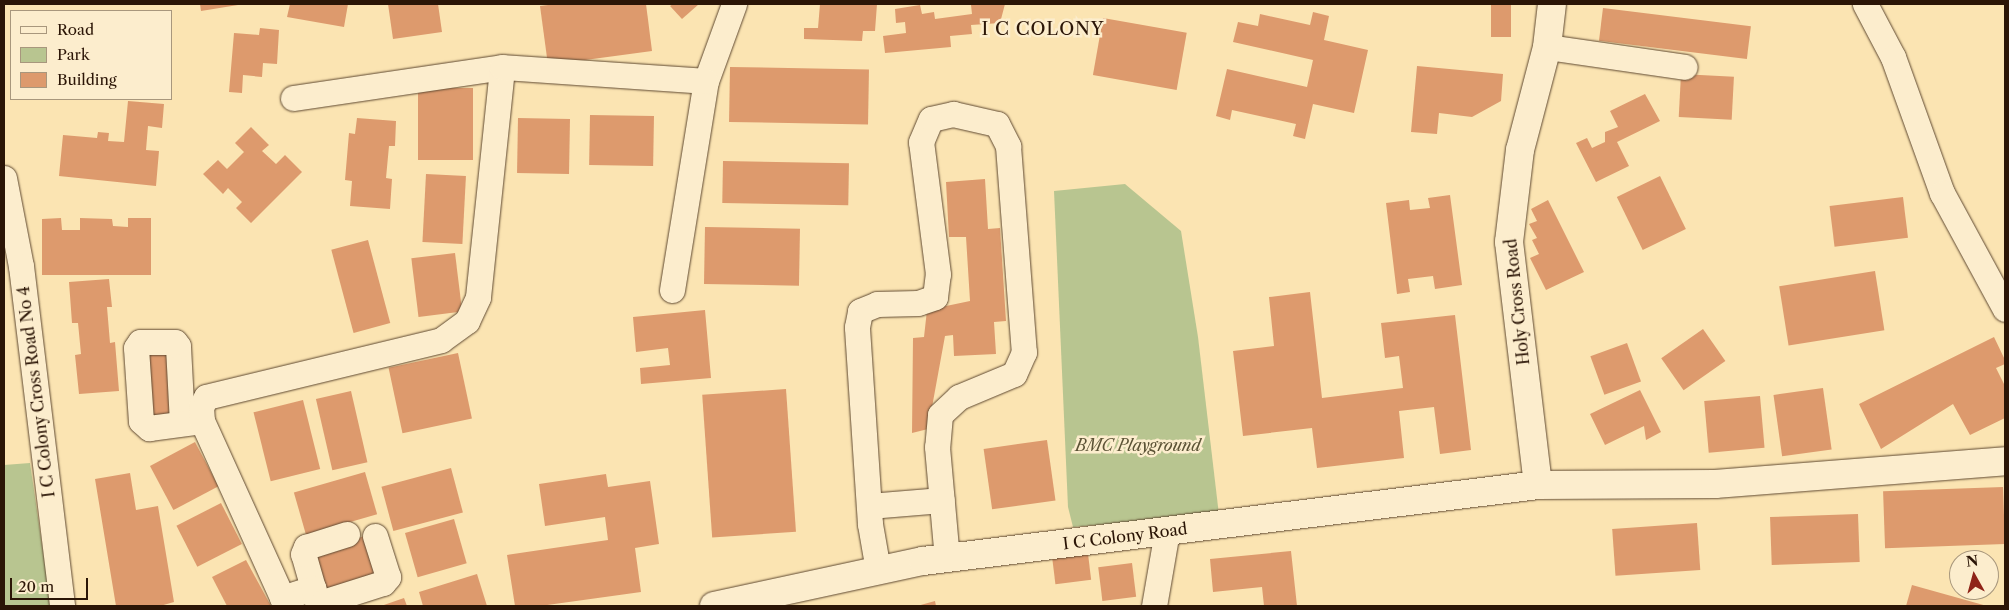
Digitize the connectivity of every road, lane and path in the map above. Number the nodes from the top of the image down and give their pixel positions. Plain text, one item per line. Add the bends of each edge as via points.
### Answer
1 (734, 4) edge
2 (1552, 4) edge
3 (1867, 4) edge
4 (1547, 47) junction
5 (1685, 66) dead end
6 (502, 67) junction
7 (706, 81) junction
8 (293, 98) dead end
9 (4, 178) edge
10 (672, 290) dead end
11 (2005, 308) edge
12 (2005, 462) edge
13 (1538, 485) junction
14 (942, 500) junction
15 (869, 506) junction
16 (1167, 531) junction
17 (348, 534) dead end
18 (376, 536) dead end
19 (947, 558) junction
20 (878, 570) junction
21 (313, 588) junction
22 (284, 602) edge
23 (62, 606) edge
24 (714, 606) edge
25 (1154, 606) edge

1 - 7 street
2 - 4 street, Holy Cross Road
3 - 11 street via 1893,57 1942,192
4 - 5 street
4 - 13 street, Holy Cross Road via 1520,150 1509,242
6 - 7 street
6 - 8 street
6 - 22 street via 478,297 467,320 441,340 206,397 192,422
7 - 10 street
9 - 23 street, I C Colony Cross Road No 4 via 21,266
12 - 13 street, I C Colony Road via 1715,484
13 - 16 street, I C Colony Road
14 - 15 street
14 - 15 street via 937,447 940,415 959,397 1014,374 1024,352 1008,146 997,124 953,114 931,119 921,142 938,274 935,297 918,303 877,304 860,311 857,327
14 - 19 street
15 - 20 street
16 - 19 street, I C Colony Road
16 - 25 street
17 - 21 street via 306,547 303,554
18 - 21 street via 388,577 383,583 323,602 317,601
19 - 20 street, I C Colony Road
20 - 24 street, I C Colony Road
21 - 22 street

